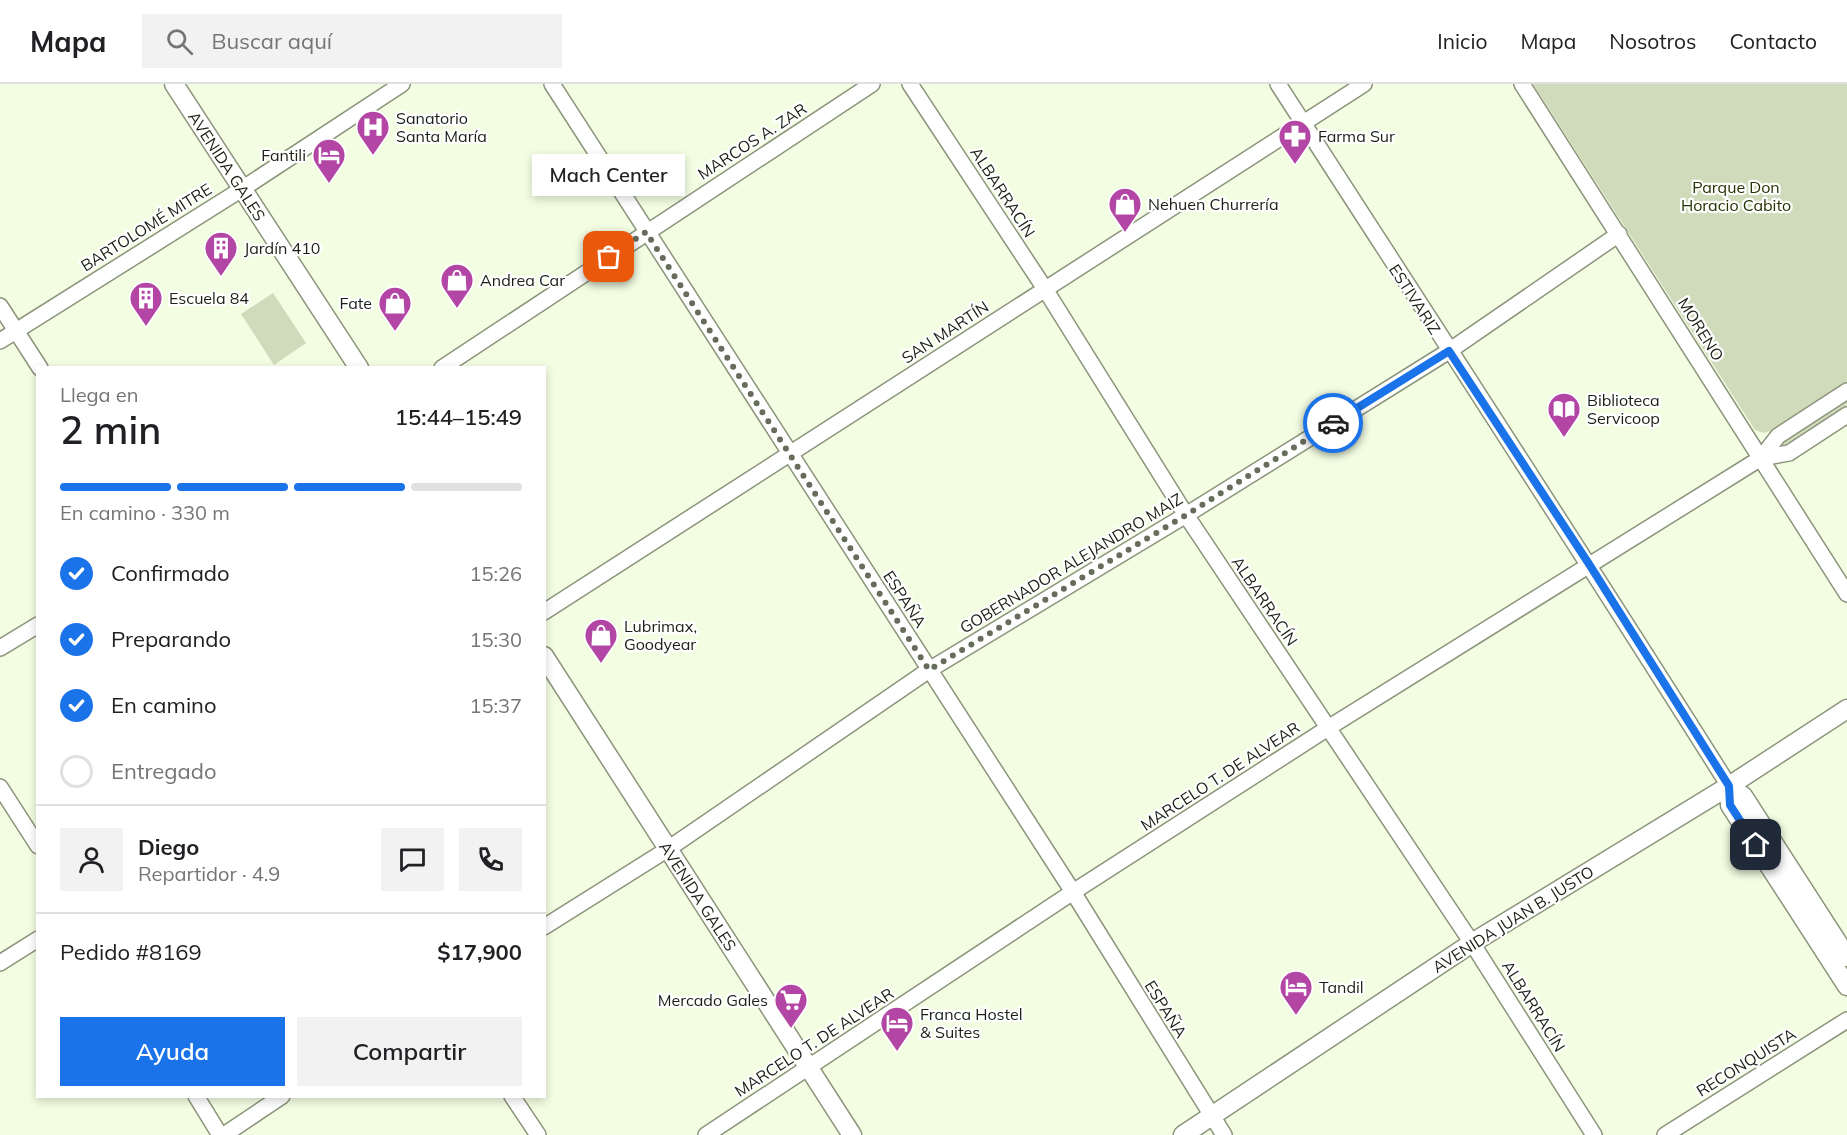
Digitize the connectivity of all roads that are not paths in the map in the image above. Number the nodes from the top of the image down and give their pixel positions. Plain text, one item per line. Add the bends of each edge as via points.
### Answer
1 (174, 84) edge
2 (402, 84) edge
3 (552, 84) edge
4 (872, 84) edge
5 (910, 84) edge
6 (1278, 84) edge
7 (1364, 84) edge
8 (1522, 84) edge
9 (1304, 124) junction
10 (242, 189) junction
11 (646, 232) junction
12 (1619, 234) junction
13 (1045, 289) junction
14 (0, 306) edge
15 (16, 331) junction
16 (0, 341) edge
17 (1449, 351) junction
18 (39, 366) edge
19 (358, 366) edge
20 (445, 366) edge
21 (1847, 391) edge
22 (1847, 415) edge
23 (789, 453) junction
24 (1761, 458) junction
25 (1186, 515) junction
26 (1589, 564) junction
27 (1847, 594) edge
28 (546, 611) edge
29 (36, 626) edge
30 (0, 648) edge
31 (546, 659) edge
32 (929, 670) junction
33 (1847, 709) edge
34 (1328, 728) junction
35 (1729, 786) junction
36 (0, 787) edge
37 (36, 843) edge
38 (668, 849) junction
39 (1072, 892) junction
40 (546, 926) edge
41 (36, 940) edge
42 (1472, 943) junction
43 (1847, 957) edge
44 (0, 963) edge
45 (1847, 986) edge
46 (1847, 1020) edge
47 (809, 1068) junction
48 (197, 1098) edge
49 (279, 1098) edge
50 (513, 1098) edge
51 (1212, 1116) junction
52 (222, 1135) edge
53 (538, 1135) edge
54 (706, 1135) edge
55 (852, 1135) edge
56 (1183, 1135) edge
57 (1224, 1135) edge
58 (1594, 1135) edge
59 (1665, 1135) edge

1 - 10 main road, AVENIDA GALES
2 - 10 street, BARTOLOMÉ MITRE
3 - 11 street, ESPAÑA
4 - 11 street, MARCOS A. ZAR
5 - 13 street, ALBARRACÍN
6 - 9 street, ESTIVARIZ
7 - 9 street, SAN MARTÍN
8 - 12 street, MORENO
9 - 13 street, SAN MARTÍN
9 - 17 street, ESTIVARIZ
10 - 15 street, BARTOLOMÉ MITRE
10 - 19 main road, AVENIDA GALES
11 - 20 street, MARCOS A. ZAR
11 - 23 street, ESPAÑA
12 - 17 street, GOBERNADOR ALEJANDRO MAIZ
12 - 24 street, MORENO
13 - 23 street, SAN MARTÍN
13 - 25 street, ALBARRACÍN
14 - 15 street
15 - 16 street, BARTOLOMÉ MITRE
15 - 18 street
17 - 25 street, GOBERNADOR ALEJANDRO MAIZ
17 - 26 street, ESTIVARIZ
21 - 24 street, MARCELO T. DE ALVEAR via 1778,436
22 - 24 street, MARCELO T. DE ALVEAR via 1789,453
23 - 28 street, SAN MARTÍN
23 - 32 street, ESPAÑA
24 - 26 street, MARCELO T. DE ALVEAR
24 - 27 street, MORENO
25 - 32 street, GOBERNADOR ALEJANDRO MAIZ
25 - 34 street, ALBARRACÍN
26 - 34 street, MARCELO T. DE ALVEAR
26 - 35 street, ESTIVARIZ
29 - 30 street
31 - 38 main road, AVENIDA GALES
32 - 38 street, GOBERNADOR ALEJANDRO MAIZ
32 - 39 street, ESPAÑA
33 - 35 main road, AVENIDA JUAN B. JUSTO
34 - 39 street, MARCELO T. DE ALVEAR
34 - 42 street, ALBARRACÍN
35 - 42 main road, AVENIDA JUAN B. JUSTO
35 - 43 main road, ESTIVARIZ via 1743,796
35 - 45 main road, ESTIVARIZ via 1730,805
36 - 37 street
38 - 40 street, GOBERNADOR ALEJANDRO MAIZ
38 - 47 main road, AVENIDA GALES
39 - 47 street, MARCELO T. DE ALVEAR
39 - 51 street, ESPAÑA
41 - 44 street
42 - 51 main road, AVENIDA JUAN B. JUSTO
42 - 58 street, ALBARRACÍN
46 - 59 street, RECONQUISTA
47 - 54 street, MARCELO T. DE ALVEAR
47 - 55 main road, AVENIDA GALES
48 - 52 street
49 - 52 street
50 - 53 street
51 - 56 main road, AVENIDA JUAN B. JUSTO
51 - 57 street, ESPAÑA

